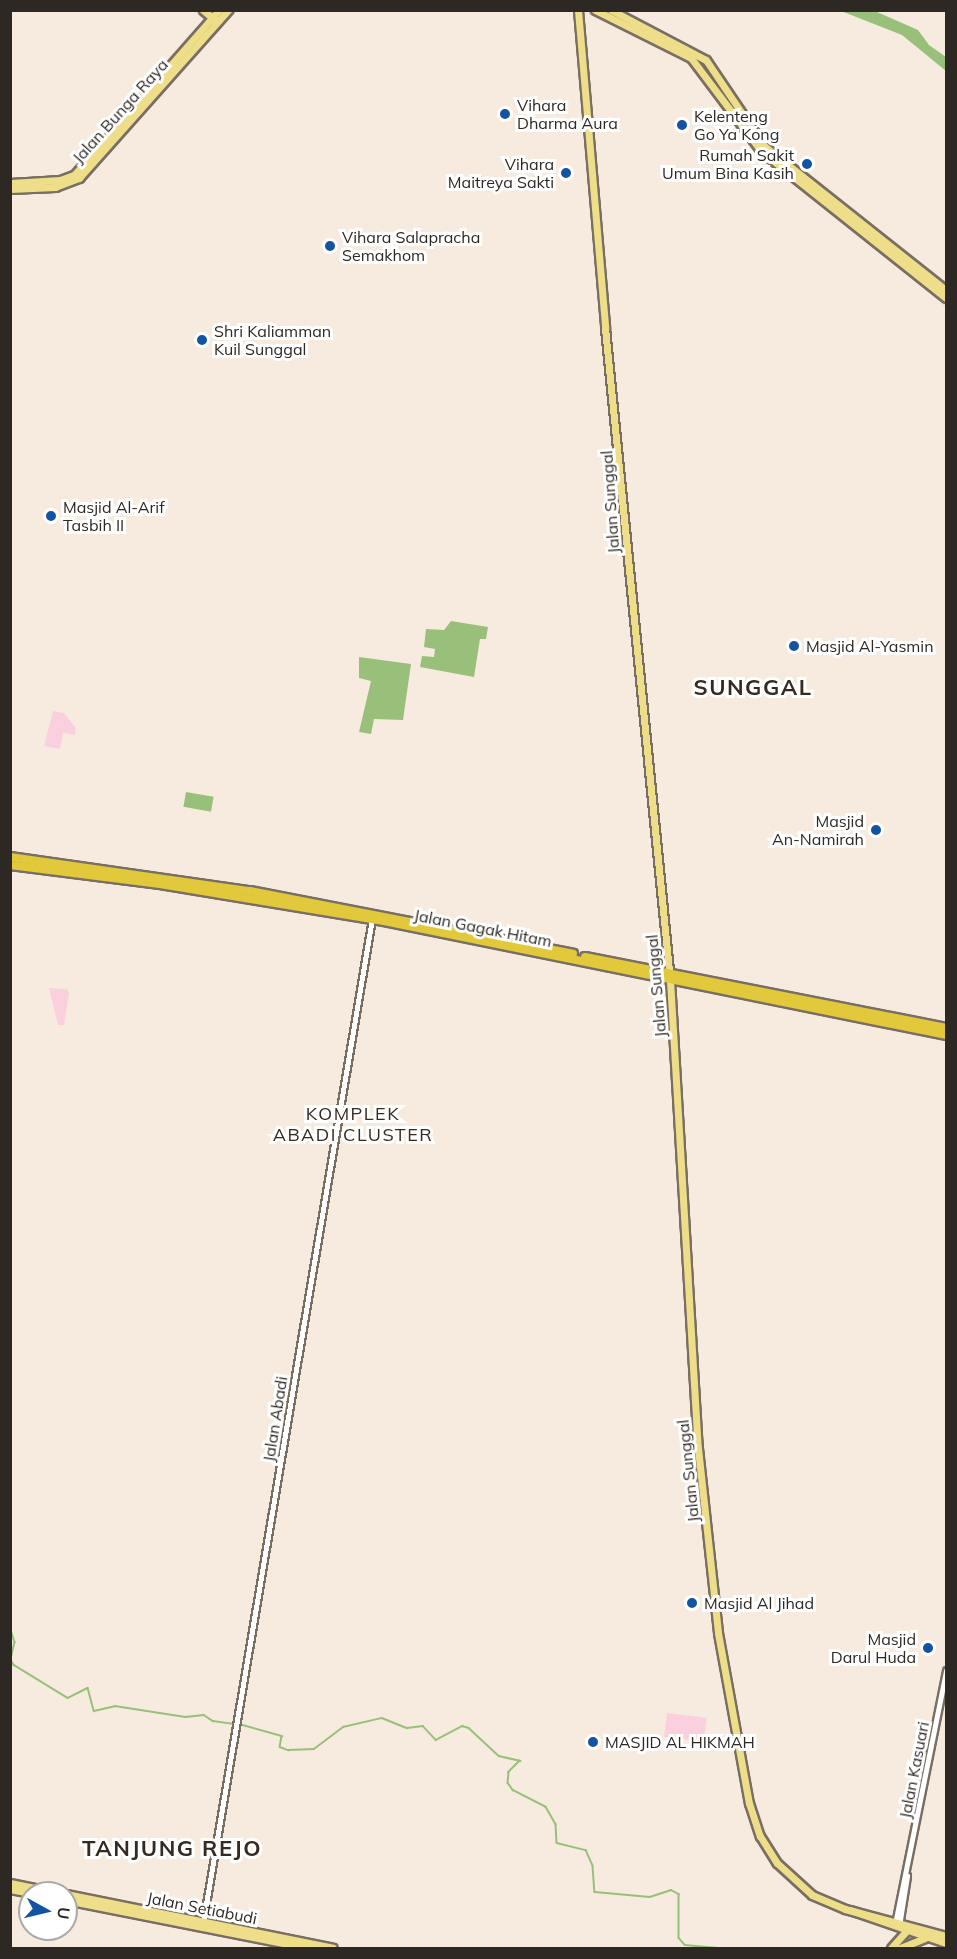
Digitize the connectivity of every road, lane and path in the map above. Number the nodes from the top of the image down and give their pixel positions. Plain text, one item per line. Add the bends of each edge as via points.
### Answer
1 (203, 10) edge
2 (219, 10) edge
3 (228, 10) edge
4 (578, 10) edge
5 (595, 10) edge
6 (611, 10) edge
7 (215, 21) junction
8 (138, 108) junction
9 (740, 116) junction
10 (10, 183) edge
11 (10, 189) edge
12 (946, 290) edge
13 (946, 298) edge
14 (10, 857) edge
15 (10, 866) edge
16 (372, 919) junction
17 (435, 929) junction
18 (670, 977) junction
19 (912, 1024) junction
20 (946, 1028) edge
21 (946, 1035) edge
22 (946, 1670) edge
23 (78, 1896) edge
24 (78, 1902) edge
25 (203, 1922) junction
26 (899, 1925) junction
27 (916, 1930) junction
28 (946, 1936) edge
29 (928, 1938) junction
30 (946, 1943) edge
31 (898, 1946) edge
32 (308, 1948) edge
33 (333, 1948) edge
34 (891, 1948) edge

1 - 7 main road
2 - 7 main road, Jalan Bunga Raya
3 - 7 main road, Jalan Bunga Raya
4 - 18 main road, Jalan Sunggal via 605,328
5 - 9 main road via 691,58
6 - 9 main road via 705,60
7 - 8 main road, Jalan Bunga Raya
8 - 10 main road, Jalan Bunga Raya via 74,175 60,180
8 - 11 main road, Jalan Bunga Raya via 76,180 55,187
9 - 12 main road via 764,146
9 - 13 main road via 761,151
14 - 17 highway, Jalan Gagak Hitam via 250,891
15 - 16 highway, Jalan Gagak Hitam via 160,884
16 - 17 highway, Jalan Gagak Hitam
16 - 25 street, Jalan Abadi
17 - 18 highway, Jalan Gagak Hitam
18 - 19 highway, Jalan Gagak Hitam
18 - 26 main road, Jalan Sunggal via 697,1439 718,1633 749,1803 760,1836 792,1881 812,1895
19 - 20 highway, Jalan Gagak Hitam
19 - 21 highway, Jalan Gagak Hitam
22 - 26 street, Jalan Kasuari
23 - 25 main road, Jalan Setiabudi
24 - 32 main road, Jalan Setiabudi
25 - 33 main road, Jalan Setiabudi
26 - 27 main road, Jalan Sunggal
26 - 31 main road
27 - 28 main road, Jalan Sunggal
27 - 29 main road, Jalan Sunggal
27 - 31 main road
29 - 30 main road, Jalan Sunggal
29 - 31 main road
31 - 34 main road

